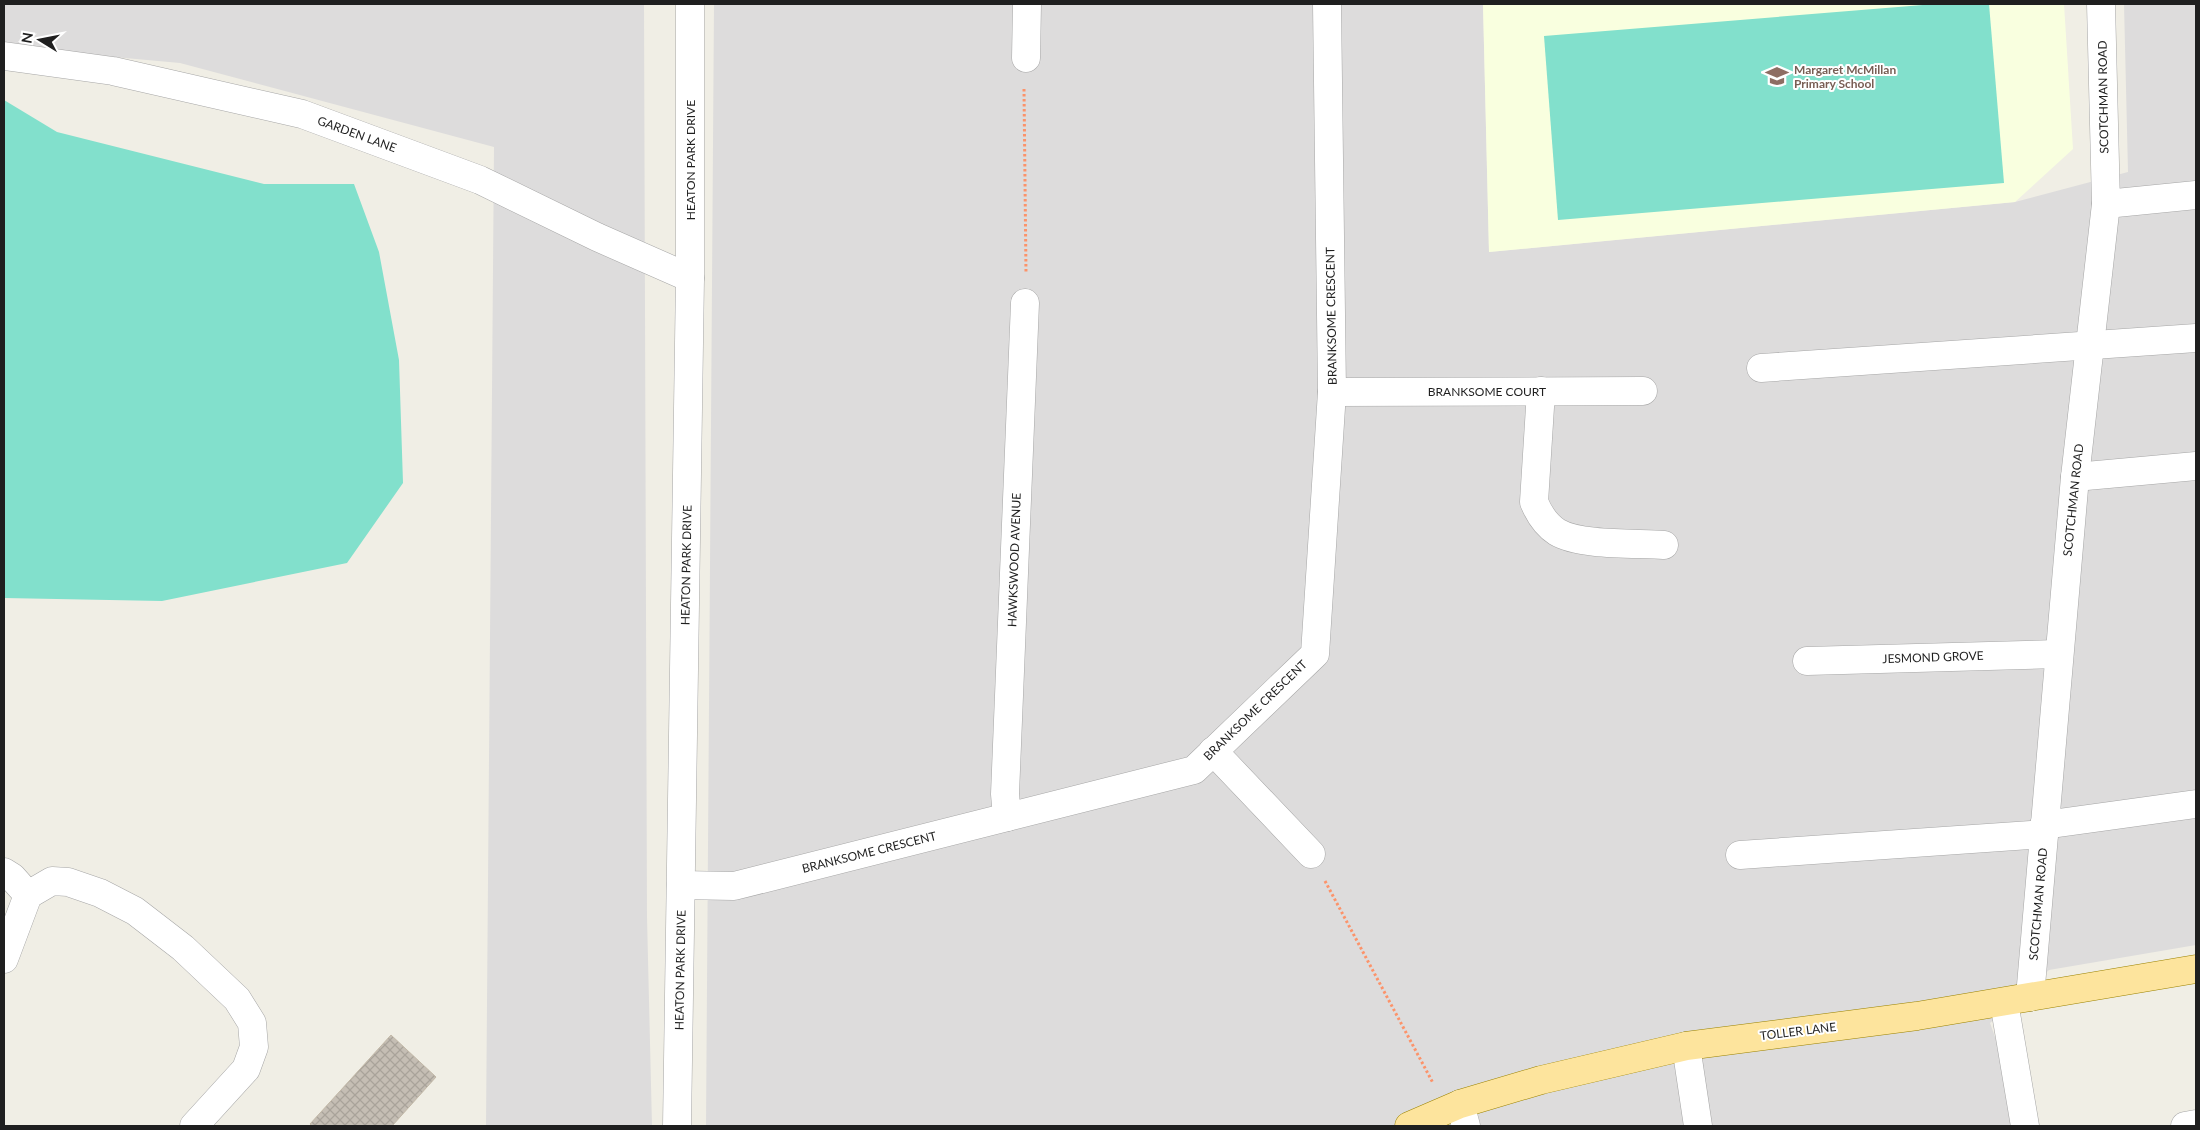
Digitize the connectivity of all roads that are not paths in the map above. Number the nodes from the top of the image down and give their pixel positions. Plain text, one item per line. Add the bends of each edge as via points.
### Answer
1 (690, 4) edge
2 (1028, 4) edge
3 (1327, 4) edge
4 (2101, 4) edge
5 (4, 56) edge
6 (1026, 58) road end
7 (2196, 195) edge
8 (2106, 204) junction
9 (690, 278) junction
10 (1025, 303) road end
11 (2196, 338) edge
12 (2088, 345) junction
13 (1761, 368) dead end
14 (1542, 391) junction
15 (1642, 391) dead end
16 (1332, 392) junction
17 (2196, 466) edge
18 (2075, 477) junction
19 (1664, 545) dead end
20 (2058, 654) junction
21 (1807, 661) dead end
22 (1213, 751) junction
23 (2196, 804) edge
24 (1007, 817) junction
25 (2044, 830) junction
26 (1311, 854) road end
27 (1740, 855) dead end
28 (4, 872) edge
29 (681, 884) junction
30 (28, 895) junction
31 (4, 959) edge
32 (2196, 969) edge
33 (2017, 999) junction
34 (1686, 1046) junction
35 (1458, 1113) edge
36 (2196, 1124) edge
37 (194, 1126) edge
38 (677, 1126) edge
39 (1409, 1126) edge
40 (1698, 1126) edge
41 (2025, 1126) edge
42 (2185, 1126) edge

1 - 9 street, HEATON PARK DRIVE
2 - 6 street
3 - 16 street, BRANKSOME CRESCENT
4 - 8 street, SCOTCHMAN ROAD
5 - 9 street, GARDEN LANE via 112,71 302,114 480,180
7 - 8 street
8 - 12 street, SCOTCHMAN ROAD
9 - 29 street, HEATON PARK DRIVE
10 - 24 street, HAWKSWOOD AVENUE via 1005,794
11 - 12 street
12 - 13 street
12 - 18 street, SCOTCHMAN ROAD
14 - 15 street, BRANKSOME COURT
14 - 16 street, BRANKSOME COURT
14 - 19 street via 1534,502 1541,518 1557,532 1579,540
16 - 22 street, BRANKSOME CRESCENT via 1315,654
17 - 18 street
18 - 20 street, SCOTCHMAN ROAD
20 - 21 street, JESMOND GROVE
20 - 25 street, SCOTCHMAN ROAD
22 - 24 street, BRANKSOME CRESCENT via 1194,770
22 - 26 street
23 - 25 street
24 - 29 street, BRANKSOME CRESCENT via 734,886
25 - 27 street
25 - 33 street, SCOTCHMAN ROAD
28 - 30 street
29 - 38 street, HEATON PARK DRIVE
30 - 31 street
30 - 37 street via 52,881 68,882 100,893 135,911 176,943 237,999 252,1023 254,1047 246,1068
32 - 33 main road, TOLLER LANE
33 - 34 main road, TOLLER LANE via 1917,1016
33 - 41 street, SCOTCHMAN ROAD
34 - 35 main road, TOLLER LANE via 1542,1080
34 - 40 street
35 - 39 main road, TOLLER LANE
36 - 42 street

